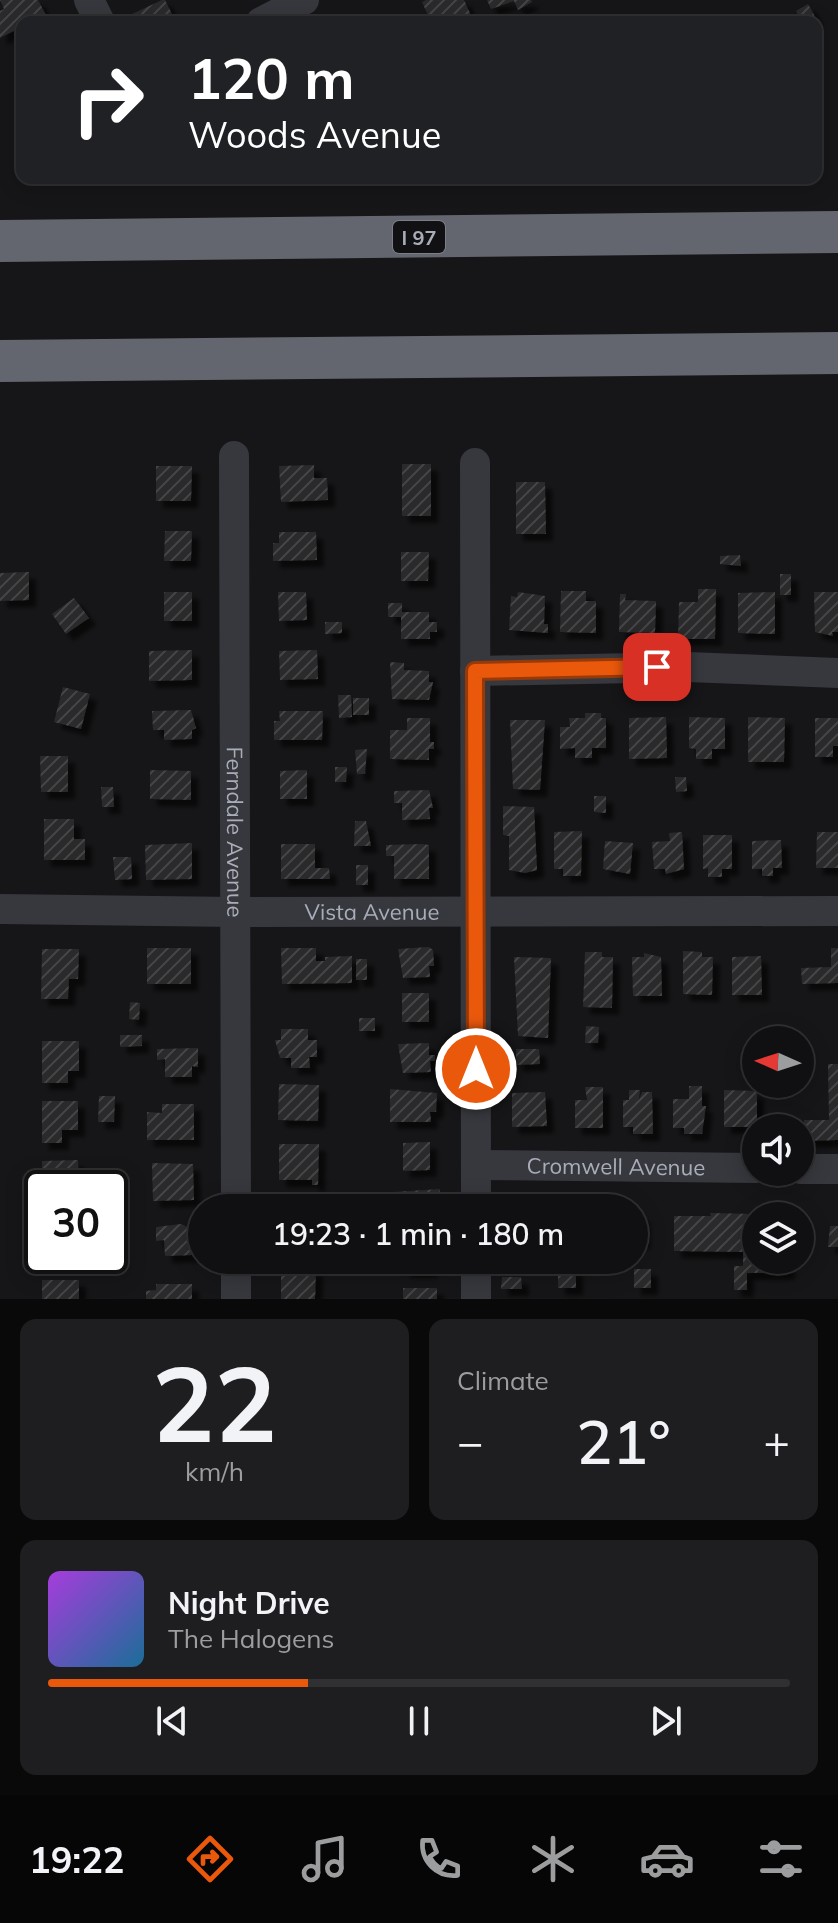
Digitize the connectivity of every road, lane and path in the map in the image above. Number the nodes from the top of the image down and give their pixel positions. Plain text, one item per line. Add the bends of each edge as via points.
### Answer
1 (304, 0) edge
2 (273, 16) edge
3 (838, 232) edge
4 (0, 241) edge
5 (838, 353) edge
6 (0, 361) edge
7 (234, 456) dead end
8 (475, 463) dead end
9 (475, 671) junction
10 (838, 673) edge
11 (0, 909) edge
12 (476, 910) junction
13 (838, 911) edge
14 (235, 912) junction
15 (476, 1165) junction
16 (742, 1168) edge
17 (814, 1169) edge
18 (838, 1169) edge
19 (236, 1194) edge
20 (476, 1194) edge
21 (236, 1274) edge
22 (476, 1274) edge
23 (236, 1299) edge
24 (476, 1299) edge

1 - 2 street
3 - 4 highway, I 97
5 - 6 highway
7 - 14 street, Ferndale Avenue
8 - 9 street
9 - 10 street via 688,667
9 - 12 street
11 - 14 street, Vista Avenue
12 - 13 street, Vista Avenue
12 - 14 street, Vista Avenue
12 - 15 street
14 - 19 street, Ferndale Avenue
15 - 16 street, Cromwell Avenue
15 - 20 street
17 - 18 street
21 - 23 street
22 - 24 street

